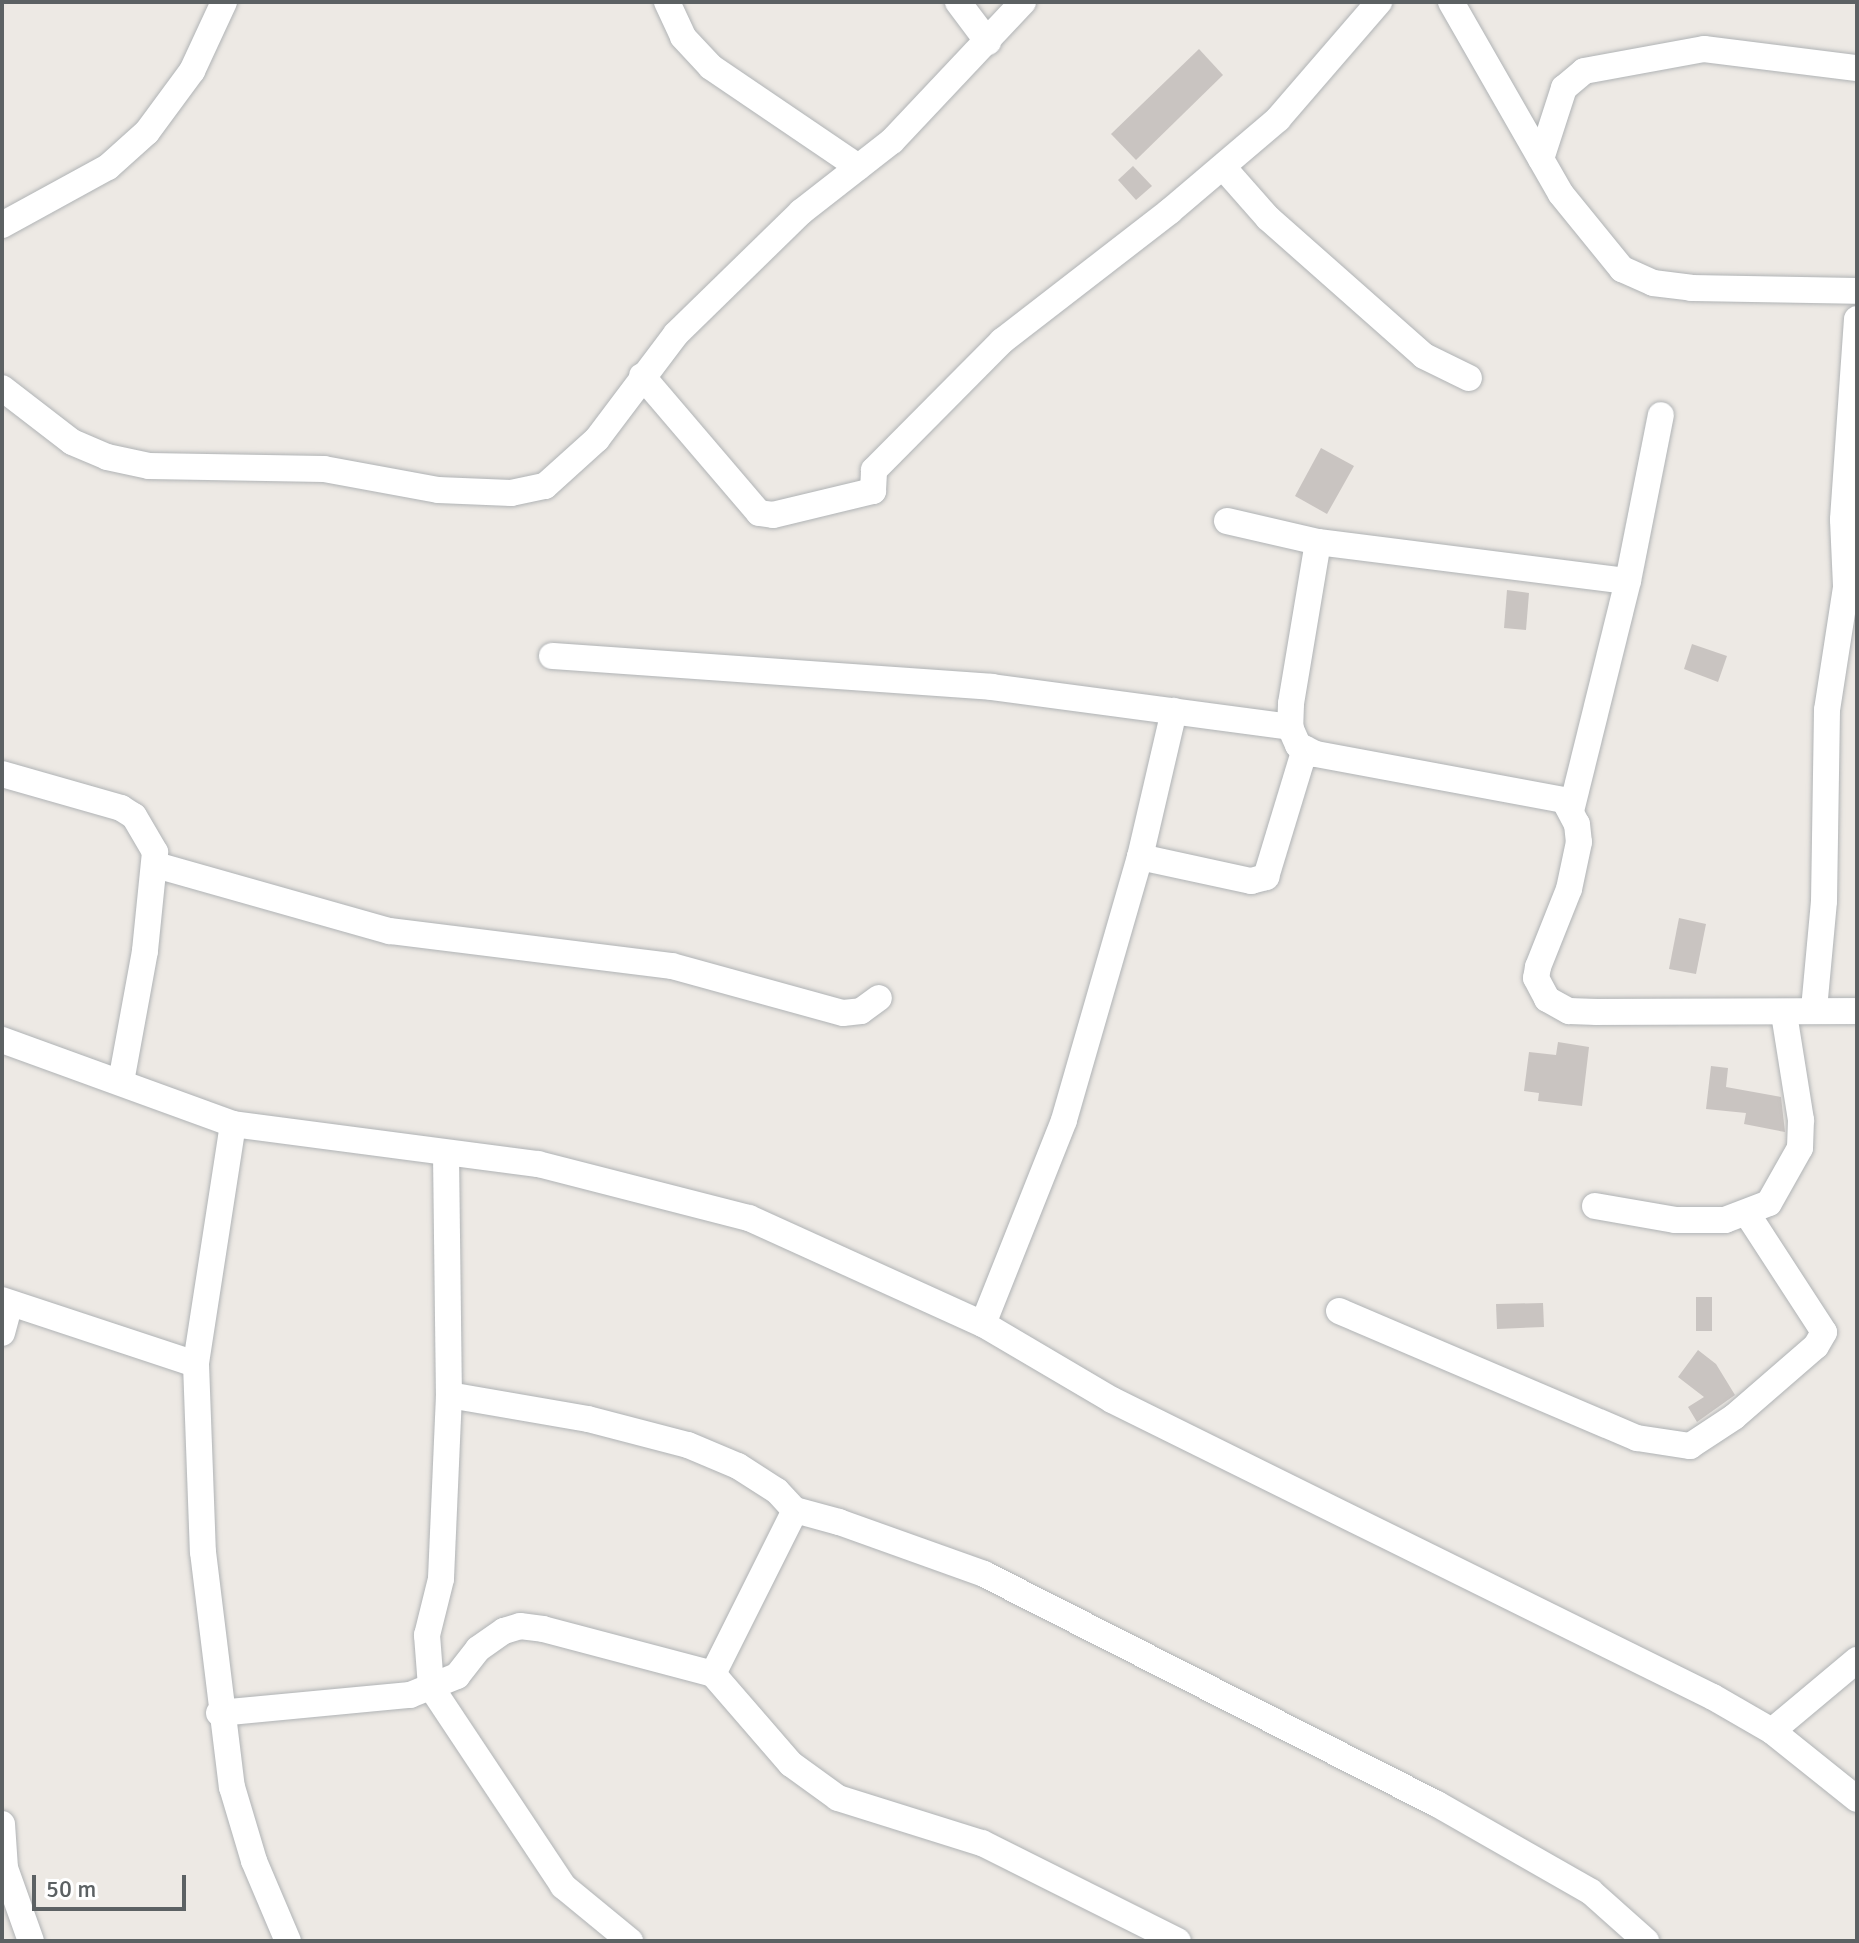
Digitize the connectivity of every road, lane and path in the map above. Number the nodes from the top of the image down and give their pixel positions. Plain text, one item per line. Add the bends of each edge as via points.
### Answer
1 (224, 2) edge
2 (667, 2) edge
3 (958, 2) edge
4 (1023, 2) edge
5 (1379, 2) edge
6 (1451, 2) edge
7 (988, 42) junction
8 (1857, 68) edge
9 (1541, 159) junction
10 (858, 167) junction
11 (1223, 167) junction
12 (2, 225) edge
13 (1857, 291) edge
14 (1857, 319) edge
15 (642, 376) junction
16 (1469, 378) dead end
17 (2, 388) edge
18 (1661, 415) dead end
19 (1227, 521) dead end
20 (1318, 542) junction
21 (1628, 581) junction
22 (1851, 588) edge
23 (552, 656) dead end
24 (1174, 711) junction
25 (1290, 727) junction
26 (1305, 749) junction
27 (2, 774) edge
28 (1571, 811) junction
29 (1140, 857) junction
30 (156, 865) junction
31 (879, 998) dead end
32 (1814, 1009) junction
33 (1857, 1011) edge
34 (1784, 1014) junction
35 (2, 1040) edge
36 (121, 1082) junction
37 (233, 1124) junction
38 (446, 1154) junction
39 (1595, 1206) dead end
40 (1748, 1215) junction
41 (6, 1302) edge
42 (1339, 1311) dead end
43 (983, 1324) junction
44 (2, 1333) edge
45 (196, 1364) junction
46 (449, 1395) junction
47 (795, 1510) junction
48 (1857, 1660) edge
49 (713, 1674) junction
50 (431, 1687) junction
51 (219, 1713) junction
52 (1772, 1731) junction
53 (1857, 1799) edge
54 (2, 1824) edge
55 (31, 1941) edge
56 (288, 1941) edge
57 (630, 1941) edge
58 (1178, 1941) edge
59 (1646, 1941) edge

1 - 12 street via 192,71 147,132 108,167
2 - 10 street via 683,37 711,67
3 - 7 street
4 - 7 street
5 - 11 street via 1278,119
6 - 9 street
7 - 10 street via 892,141
8 - 9 street via 1704,49 1584,71 1564,88
9 - 13 street via 1596,242 1622,269 1653,283
10 - 15 street via 801,212 676,334
11 - 15 street via 1002,341 874,470 873,491 773,515 759,513
11 - 16 street via 1268,218 1424,356
14 - 22 street via 1843,520
15 - 17 street via 597,439 565,472 545,486 511,493 438,490 324,469 149,466 72,442
18 - 21 street
19 - 20 street
20 - 21 street
20 - 25 street
21 - 28 street
22 - 32 street via 1827,710 1824,901
23 - 24 street via 992,687
24 - 25 street
24 - 29 street
25 - 26 street
26 - 28 street via 1551,794
26 - 29 street via 1266,877 1251,881
27 - 30 street via 134,816 147,833
28 - 34 street via 1579,842 1569,889 1536,978 1547,999 1569,1011
29 - 43 street via 1064,1120
30 - 31 street via 390,931 659,963 843,1013 861,1011
30 - 36 street
32 - 33 street
32 - 34 street
34 - 40 street via 1799,1104 1800,1148 1780,1190
35 - 36 street
36 - 37 street
37 - 38 street
37 - 45 street
38 - 43 street via 538,1164 749,1218
38 - 46 street
39 - 40 street via 1675,1220
40 - 42 street via 1824,1332 1816,1346 1734,1417 1690,1446 1637,1438
41 - 44 street
41 - 45 street
43 - 52 street via 1112,1400 1543,1609
45 - 51 street via 203,1552
46 - 47 street via 588,1419 688,1445 738,1466 777,1491
46 - 50 street via 441,1579 427,1635
47 - 49 street
47 - 59 street via 960,1564 1157,1660 1437,1804 1591,1892
48 - 52 street
49 - 50 street via 520,1626 478,1649 457,1676
49 - 58 street via 791,1764 838,1798 982,1843
50 - 51 street via 375,1700
50 - 57 street via 563,1886
51 - 56 street via 232,1787 254,1861
52 - 53 street
54 - 55 street via 5,1868

